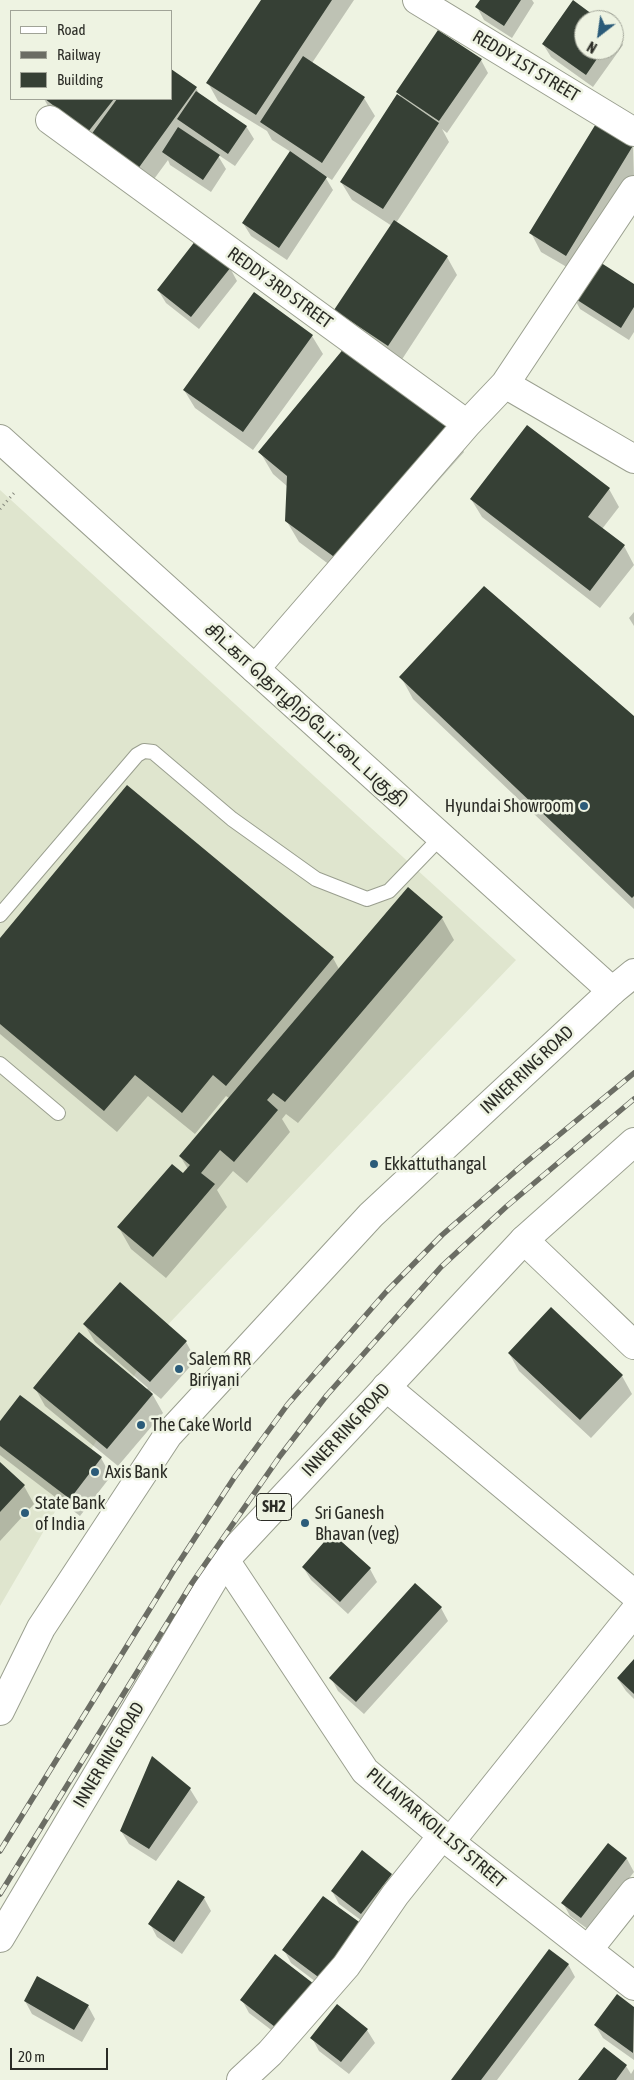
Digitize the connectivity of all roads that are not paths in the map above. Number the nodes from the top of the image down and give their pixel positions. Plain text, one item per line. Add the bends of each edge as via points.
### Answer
1 (417, 0) edge
2 (50, 120) dead end
3 (634, 132) edge
4 (634, 190) edge
5 (505, 384) junction
6 (467, 424) junction
7 (0, 439) edge
8 (634, 459) edge
9 (255, 669) junction
10 (441, 837) junction
11 (0, 915) edge
12 (634, 973) edge
13 (612, 991) junction
14 (0, 1064) edge
15 (58, 1113) dead end
16 (634, 1142) edge
17 (524, 1240) junction
18 (634, 1345) edge
19 (386, 1387) junction
20 (225, 1560) junction
21 (634, 1594) edge
22 (634, 1612) edge
23 (0, 1711) edge
24 (446, 1839) junction
25 (634, 1892) edge
26 (0, 1938) edge
27 (588, 1950) junction
28 (634, 1986) edge
29 (241, 2080) edge

1 - 3 street, REDDY 1ST STREET
2 - 6 street, REDDY 3RD STREET
4 - 5 street
5 - 6 street
5 - 8 street
6 - 9 street
7 - 9 street, சிட்கா தொழிற்பேட்டை பகுதி
9 - 10 street, சிட்கா தொழிற்பேட்டை பகுதி
10 - 11 lane via 389,891 367,899 316,879 232,819 153,752 144,751 137,755
10 - 13 street, சிட்கா தொழிற்பேட்டை பகுதி
12 - 13 street, INNER RING ROAD
13 - 23 street, INNER RING ROAD via 371,1215 168,1435 41,1628
14 - 15 lane
16 - 17 street, INNER RING ROAD / SH2
17 - 18 street
17 - 19 street, INNER RING ROAD / SH2
19 - 20 street, INNER RING ROAD / SH2
19 - 21 street
20 - 24 street, PILLAIYAR KOIL 1ST STREET via 365,1771
20 - 26 street, INNER RING ROAD / SH2
22 - 24 street
24 - 27 street, PILLAIYAR KOIL 1ST STREET
24 - 29 street via 396,1895 346,1966 270,2053
25 - 27 street
27 - 28 street, PILLAIYAR KOIL 1ST STREET

